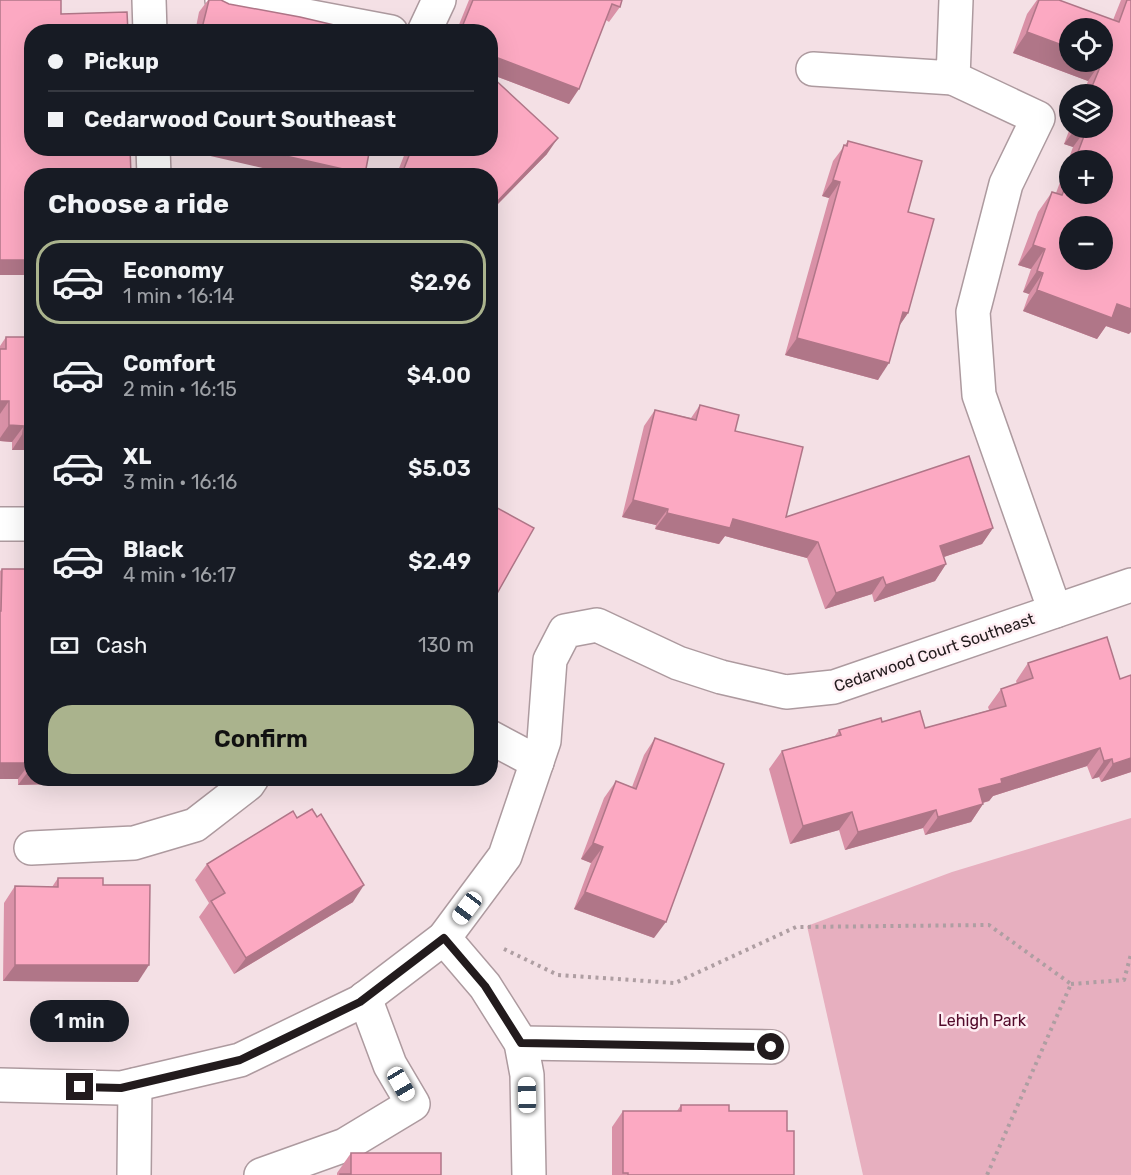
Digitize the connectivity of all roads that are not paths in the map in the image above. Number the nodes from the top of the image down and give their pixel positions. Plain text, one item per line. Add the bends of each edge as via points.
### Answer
1 (149, 0) edge
2 (222, 0) edge
3 (439, 0) edge
4 (956, 0) edge
5 (150, 24) edge
6 (349, 24) edge
7 (428, 24) edge
8 (813, 69) dead end
9 (953, 78) junction
10 (0, 524) edge
11 (24, 524) edge
12 (1131, 585) edge
13 (1056, 610) junction
14 (498, 741) edge
15 (537, 762) junction
16 (245, 786) edge
17 (31, 848) dead end
18 (449, 932) junction
19 (365, 998) junction
20 (521, 1043) junction
21 (771, 1047) dead end
22 (0, 1085) edge
23 (135, 1085) junction
24 (134, 1175) edge
25 (261, 1175) edge
26 (529, 1175) edge

1 - 5 street
2 - 6 street
3 - 7 street
4 - 9 street
8 - 9 street
9 - 13 street, Cedarwood Court Southeast via 1038,118 1006,184 973,312 979,395
10 - 11 street
12 - 13 street, Cedarwood Court Southeast
13 - 15 street, Cedarwood Court Southeast via 834,687 786,692 678,663 597,625 564,631 550,660 544,741
14 - 15 street
15 - 18 street, Cedarwood Court Southeast via 505,855
16 - 17 street via 195,825 134,843
18 - 19 street, Cedarwood Court Southeast
18 - 20 street
19 - 23 street, Cedarwood Court Southeast via 240,1060
19 - 25 street via 390,1065 412,1104 345,1145
20 - 21 street
20 - 26 street via 527,1075
22 - 23 street, Cedarwood Court Southeast
23 - 24 street

